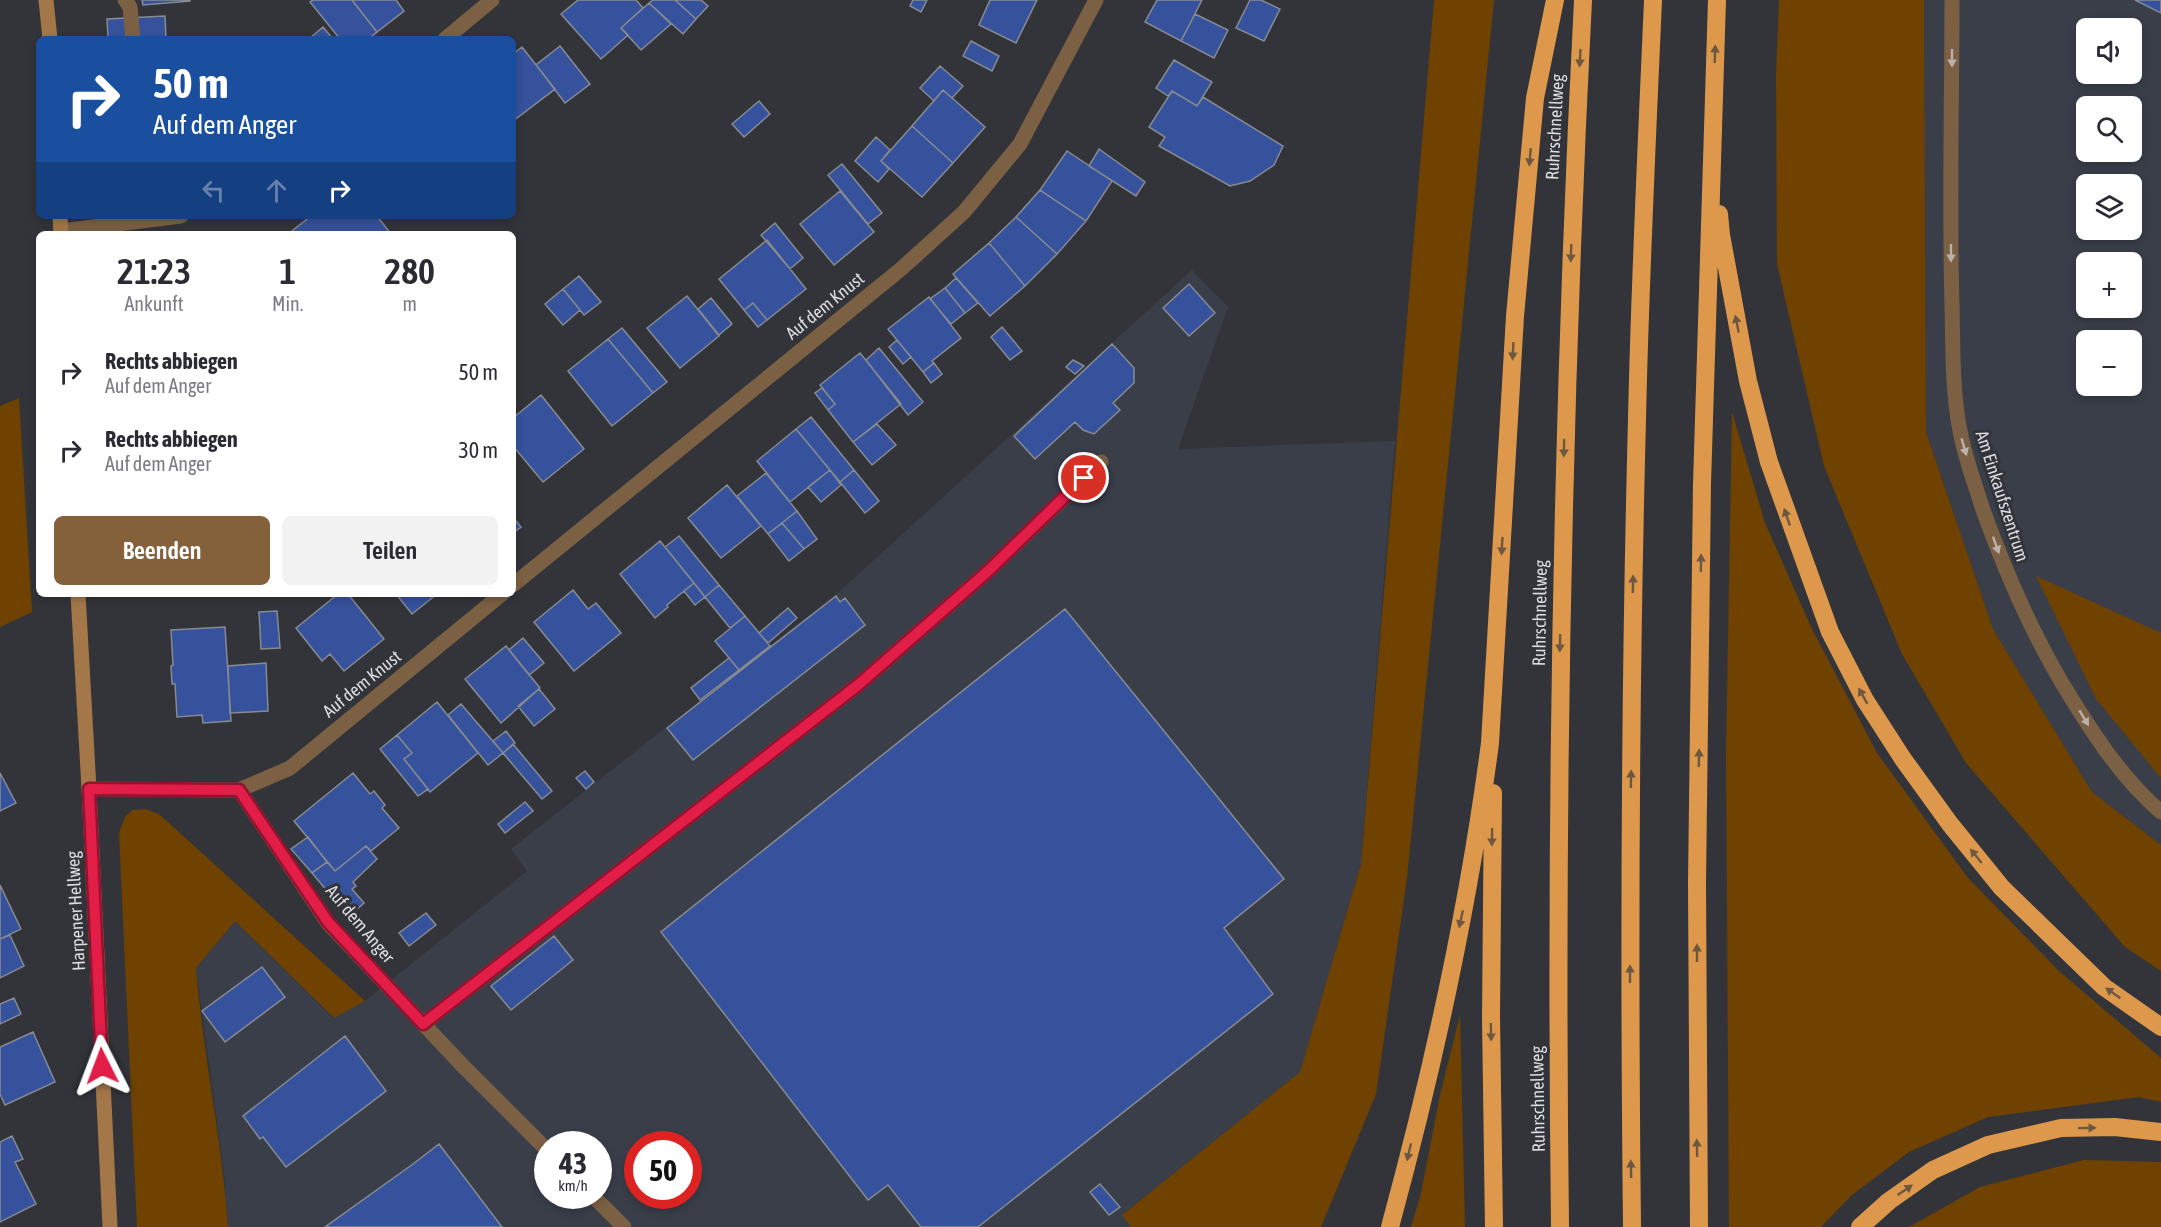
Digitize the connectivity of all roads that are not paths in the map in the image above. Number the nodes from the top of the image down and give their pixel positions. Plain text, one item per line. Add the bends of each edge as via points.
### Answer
1 (46, 0) edge
2 (125, 0) edge
3 (492, 0) edge
4 (1096, 0) edge
5 (1556, 0) edge
6 (1583, 0) edge
7 (1653, 0) edge
8 (1717, 0) edge
9 (1952, 0) edge
10 (50, 36) edge
11 (133, 36) edge
12 (449, 36) edge
13 (1712, 109) junction
14 (149, 219) edge
15 (61, 227) edge
16 (1101, 462) dead end
17 (516, 583) edge
18 (78, 597) edge
19 (498, 597) edge
20 (1495, 674) junction
21 (89, 789) junction
22 (239, 790) junction
23 (2161, 812) edge
24 (423, 1024) junction
25 (2161, 1027) edge
26 (2161, 1132) edge
27 (534, 1136) edge
28 (606, 1209) edge
29 (110, 1227) edge
30 (624, 1227) edge
31 (1390, 1227) edge
32 (1494, 1227) edge
33 (1560, 1227) edge
34 (1632, 1227) edge
35 (1699, 1227) edge
36 (1860, 1227) edge

1 - 10 main road
2 - 11 street via 130,7
3 - 12 street
4 - 17 street, Auf dem Knust via 1020,144 964,212 901,269
5 -> 20 highway via 1535,98 1515,316
6 -> 33 highway, Ruhrschnellweg via 1571,231 1559,677
34 -> 7 highway via 1632,617
13 -> 8 highway
9 -> 23 street, Am Einkaufszentrum via 1950,268 1960,432 1997,550 2041,647 2094,736 2147,801
25 -> 13 highway via 2104,987 2002,888 1902,759 1865,700 1830,632 1769,462 1748,381 1721,235
35 -> 13 highway via 1697,884
14 - 15 street
16 - 24 street via 987,572 858,685
18 - 21 main road, Harpener Hellweg
19 - 22 street, Auf dem Knust via 290,768
20 -> 31 highway via 1488,755 1467,889 1443,1008
20 -> 32 highway via 1491,1006
21 - 22 street
21 - 29 main road, Harpener Hellweg
22 - 24 street, Auf dem Anger via 328,922
24 - 27 street, Auf dem Anger
36 -> 26 highway via 1888,1201 1933,1170 1988,1145 2061,1128 2115,1127
28 - 30 street

